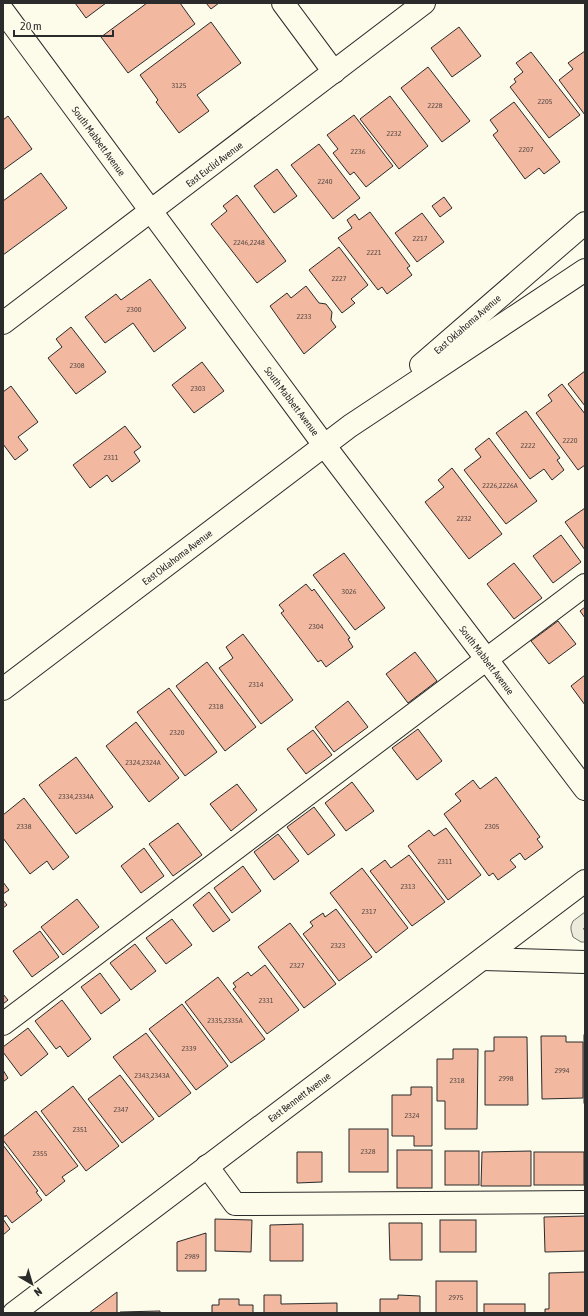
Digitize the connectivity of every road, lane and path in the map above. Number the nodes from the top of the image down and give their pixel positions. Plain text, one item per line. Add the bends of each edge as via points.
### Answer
1 (283, 3) edge
2 (421, 4) edge
3 (3, 11) edge
4 (334, 72) junction
5 (151, 211) junction
6 (585, 223) edge
7 (585, 270) edge
8 (3, 323) edge
9 (350, 426) junction
10 (324, 445) junction
11 (585, 585) edge
12 (487, 659) junction
13 (3, 689) edge
14 (585, 789) edge
15 (585, 881) edge
16 (483, 959) junction
17 (585, 962) edge
18 (3, 1024) edge
19 (207, 1166) junction
20 (585, 1202) edge
21 (14, 1313) edge

1 - 4 street
2 - 4 street, East Euclid Avenue
3 - 5 street, South Mabbett Avenue
4 - 5 street, East Euclid Avenue
5 - 8 street, East Euclid Avenue
5 - 10 street, South Mabbett Avenue
6 - 9 street, East Oklahoma Avenue
7 - 9 street, East Oklahoma Avenue
9 - 10 street, East Oklahoma Avenue
10 - 12 street, South Mabbett Avenue
10 - 13 street, East Oklahoma Avenue
11 - 12 street
12 - 14 street, South Mabbett Avenue
12 - 18 street
15 - 16 street, East Bennett Avenue
16 - 17 street
16 - 19 street, East Bennett Avenue
19 - 20 street via 235,1204
19 - 21 street, East Bennett Avenue

